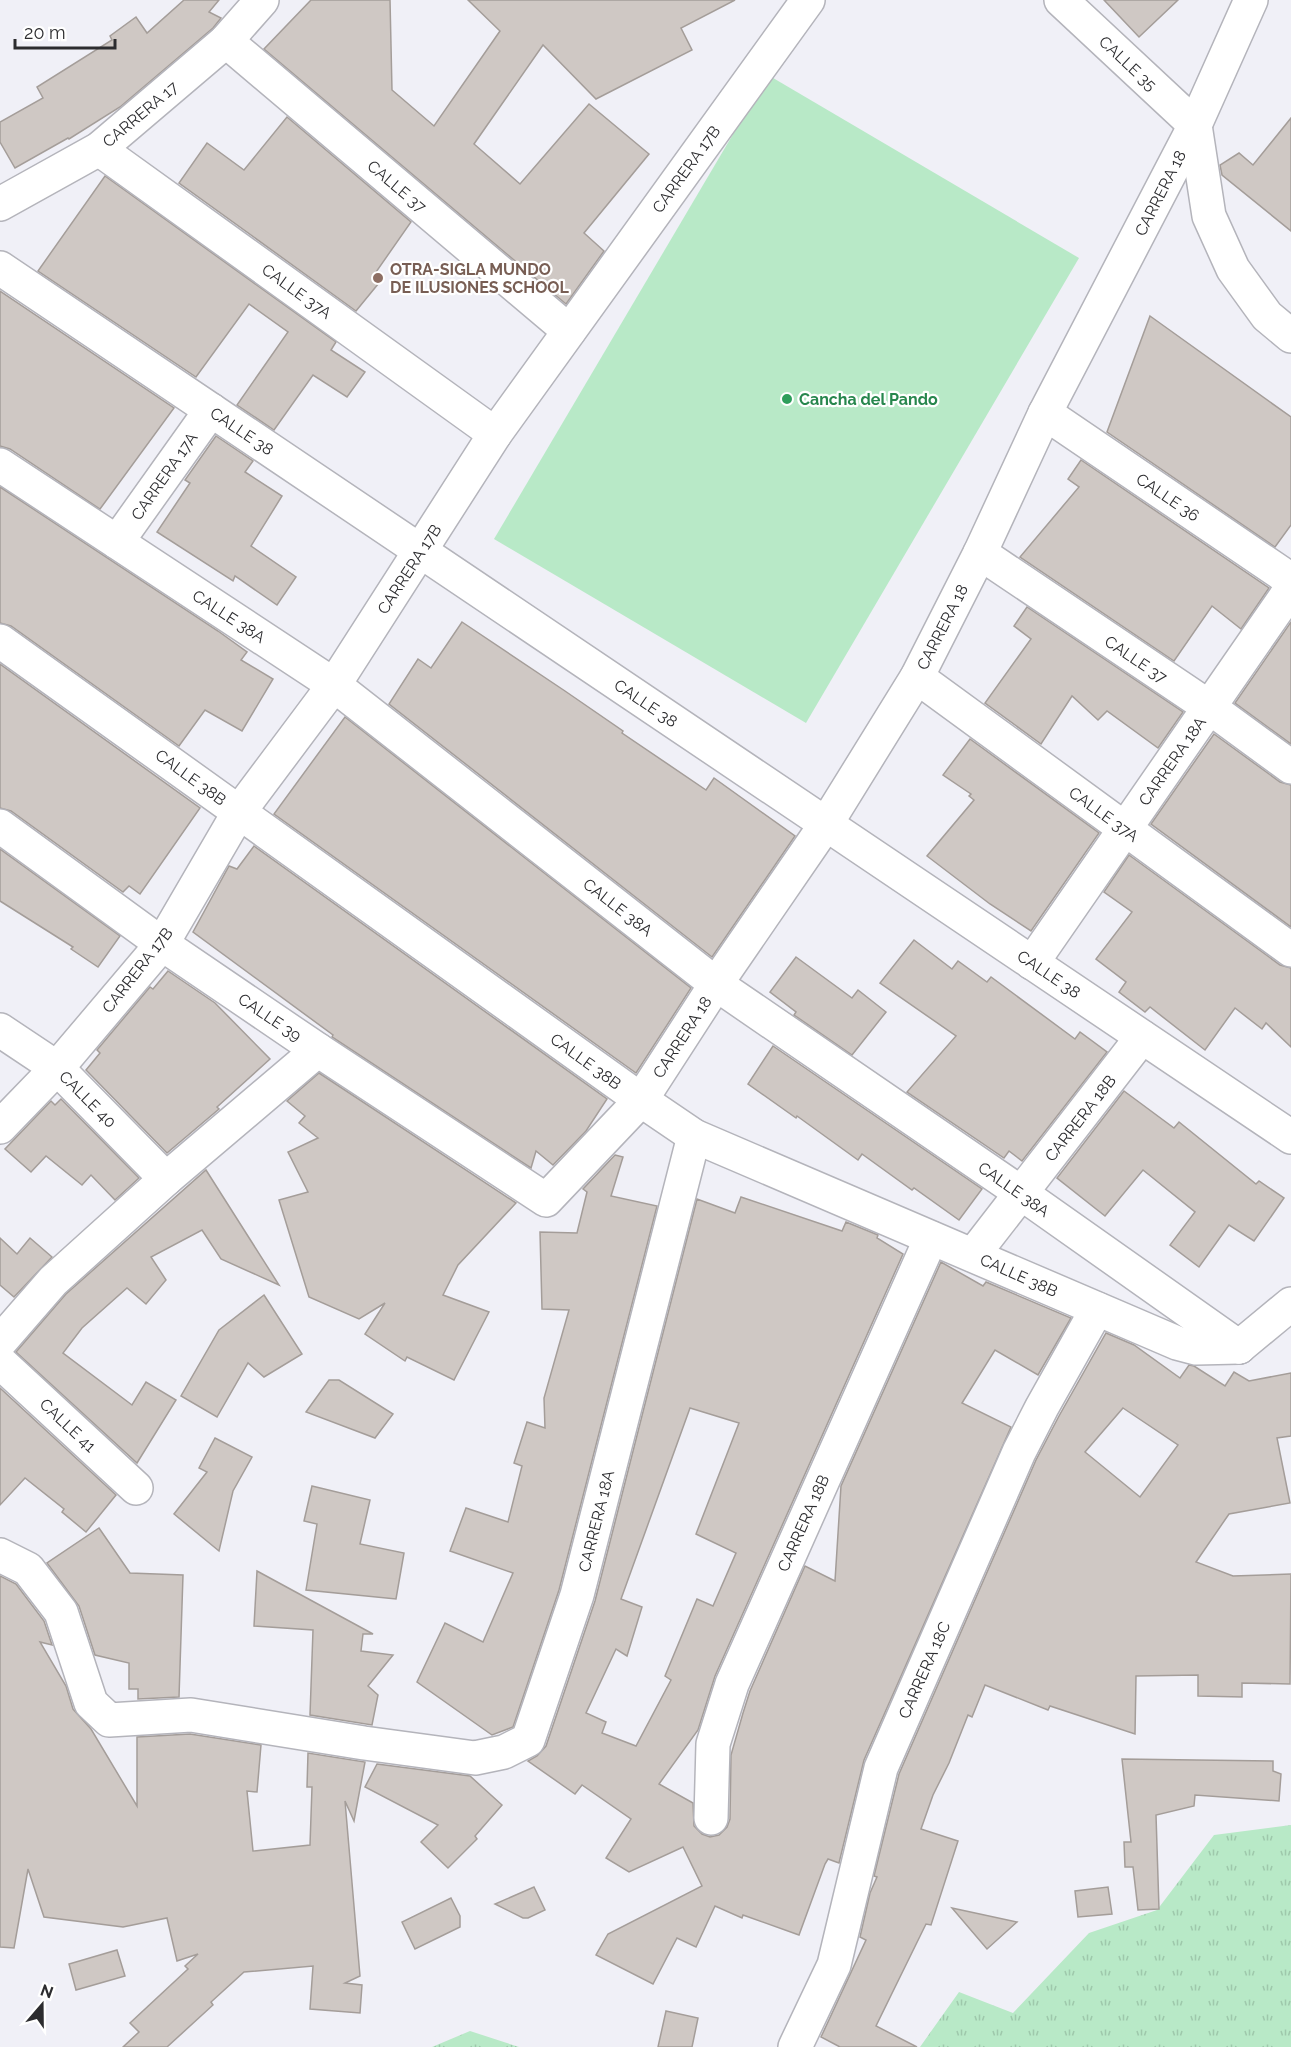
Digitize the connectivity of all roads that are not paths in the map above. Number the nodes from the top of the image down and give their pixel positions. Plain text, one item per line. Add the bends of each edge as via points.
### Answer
1 (262, 0) edge
2 (808, 0) edge
3 (1061, 0) edge
4 (1251, 0) edge
5 (226, 41) junction
6 (1195, 125) junction
7 (99, 149) junction
8 (0, 204) edge
9 (0, 268) edge
10 (569, 331) junction
11 (1291, 336) edge
12 (211, 410) junction
13 (1045, 413) junction
14 (495, 434) junction
15 (0, 465) edge
16 (117, 542) junction
17 (421, 552) junction
18 (980, 553) junction
19 (1291, 580) edge
20 (1291, 589) edge
21 (0, 641) edge
22 (917, 677) junction
23 (334, 686) junction
24 (1209, 707) junction
25 (1291, 767) edge
26 (238, 812) junction
27 (826, 824) junction
28 (0, 826) edge
29 (1124, 829) junction
30 (162, 944) junction
31 (1291, 950) edge
32 (1032, 963) junction
33 (716, 984) junction
34 (0, 1030) edge
35 (1142, 1037) junction
36 (318, 1050) junction
37 (57, 1068) junction
38 (641, 1100) junction
39 (0, 1127) edge
40 (694, 1136) junction
41 (1291, 1137) edge
42 (166, 1179) junction
43 (1021, 1194) junction
44 (546, 1200) joint
45 (931, 1238) junction
46 (974, 1255) junction
47 (1291, 1304) edge
48 (1097, 1309) junction
49 (0, 1342) edge
50 (1239, 1347) junction
51 (0, 1362) edge
52 (136, 1488) dead end
53 (0, 1555) edge
54 (711, 1818) dead end
55 (795, 2047) edge

1 - 5 street, CARRERA 17
2 - 10 street, CARRERA 17B
3 - 6 street, CALLE 35
4 - 6 street, CARRERA 18
5 - 7 street, CARRERA 17
5 - 10 street, CALLE 37
6 - 11 street via 1209,216 1233,269 1267,316
6 - 13 street, CARRERA 18
7 - 8 street, CARRERA 17
7 - 14 street, CALLE 37A
9 - 12 street, CALLE 38
10 - 14 street, CARRERA 17B
12 - 16 street, CARRERA 17A
12 - 17 street, CALLE 38
13 - 18 street, CARRERA 18
13 - 19 street, CALLE 36
14 - 17 street, CARRERA 17B
15 - 16 street, CALLE 38A
16 - 23 street, CALLE 38A
17 - 23 street, CARRERA 17B
17 - 27 street, CALLE 38
18 - 22 street, CARRERA 18
18 - 24 street, CALLE 37
20 - 24 street, CARRERA 18A
21 - 26 street, CALLE 38B
22 - 27 street, CARRERA 18
22 - 29 street, CALLE 37A
23 - 26 street, CARRERA 17B
23 - 33 street, CALLE 38A
24 - 25 street, CALLE 37
24 - 29 street, CARRERA 18A
26 - 30 street, CARRERA 17B
26 - 38 street, CALLE 38B
27 - 32 street, CALLE 38
27 - 33 street, CARRERA 18
28 - 30 street, CALLE 39
29 - 31 street, CALLE 37A
29 - 32 street, CARRERA 18A
30 - 36 street, CALLE 39
30 - 37 street, CARRERA 17B
32 - 35 street, CALLE 38
33 - 38 street, CARRERA 18
33 - 43 street, CALLE 38A
34 - 37 street, CALLE 40
35 - 41 street, CALLE 38
35 - 43 street, CARRERA 18B
36 - 42 street
36 - 44 street, CALLE 39
37 - 39 street, CARRERA 17B
37 - 42 street, CALLE 40
38 - 40 street, CALLE 38B
38 - 44 street, CARRERA 18
40 - 45 street, CALLE 38B
40 - 53 street, CARRERA 18A via 577,1595 528,1740 504,1752 475,1758 191,1715 109,1720 90,1703 61,1612 28,1569
42 - 49 street via 53,1281
43 - 46 street, CARRERA 18B
43 - 50 street, CALLE 38A
45 - 46 street, CALLE 38B
45 - 54 street, CARRERA 18B via 732,1684 713,1744
46 - 48 street, CALLE 38B
47 - 50 street
48 - 50 street, CALLE 38B via 1176,1344
48 - 55 street, CARRERA 18C via 1041,1407 881,1768 834,1965
51 - 52 street, CALLE 41

